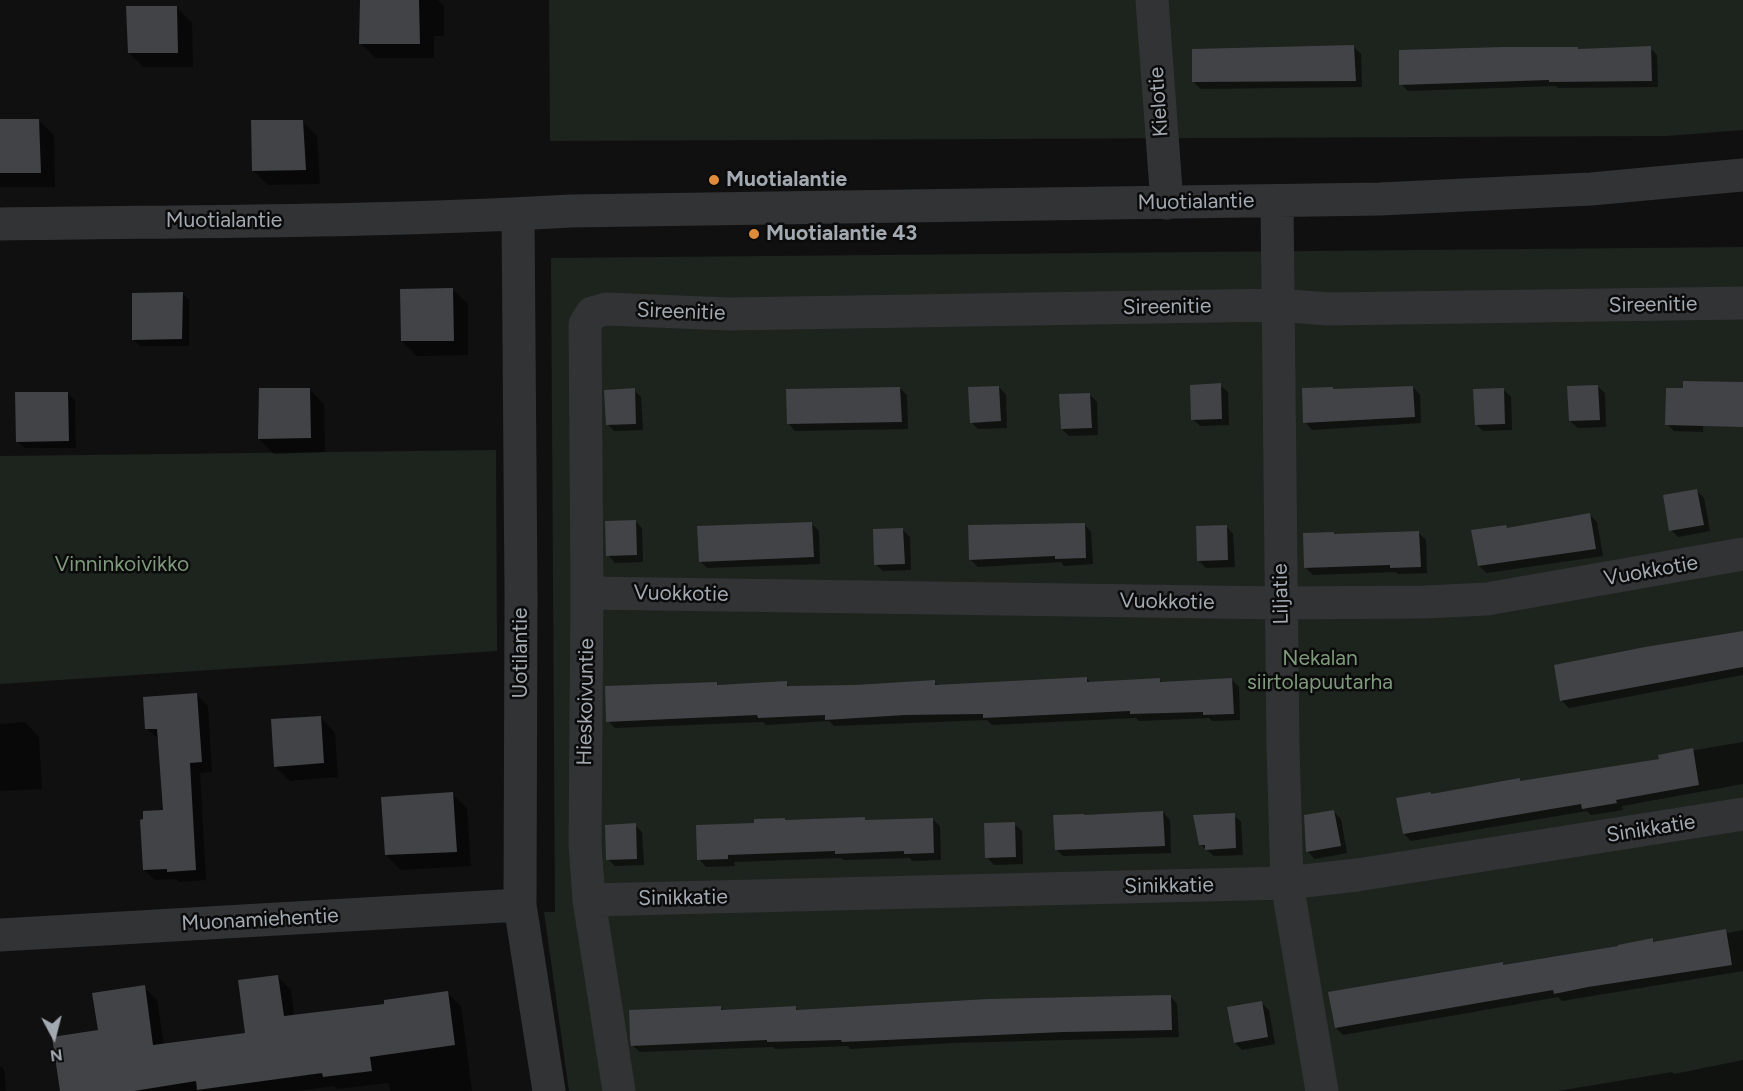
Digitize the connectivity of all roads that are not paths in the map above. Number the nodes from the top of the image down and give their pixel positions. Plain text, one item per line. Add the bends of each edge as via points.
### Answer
1 (1152, 0) edge
2 (1743, 176) edge
3 (1277, 201) junction
4 (1167, 203) junction
5 (518, 214) junction
6 (0, 224) edge
7 (1743, 303) edge
8 (1277, 305) junction
9 (592, 313) joint
10 (1743, 554) edge
11 (587, 593) junction
12 (1281, 603) junction
13 (1743, 814) edge
14 (1287, 883) junction
15 (590, 900) junction
16 (520, 905) junction
17 (0, 935) edge
18 (549, 1091) edge
19 (619, 1091) edge
20 (1322, 1091) edge

1 - 4 street, Kielotie
2 - 3 street, Muotialantie via 1471,196
3 - 4 street, Muotialantie
3 - 8 street, Liljatie
4 - 5 street, Muotialantie
5 - 6 street, Muotialantie
5 - 16 street, Uotilantie
7 - 8 street, Sireenitie via 1329,309
8 - 9 street, Sireenitie via 729,314 606,309
8 - 12 street, Liljatie
9 - 11 street, Hieskoivuntie via 585,324
10 - 12 street, Vuokkotie via 1486,599
11 - 12 street, Vuokkotie
11 - 15 street, Hieskoivuntie via 585,844
12 - 14 street, Liljatie
13 - 14 street, Sinikkatie
14 - 15 street, Sinikkatie
14 - 20 street, Liljatie
15 - 19 street, Hieskoivuntie
16 - 17 street, Muonamiehentie
16 - 18 street, Uotilantie

